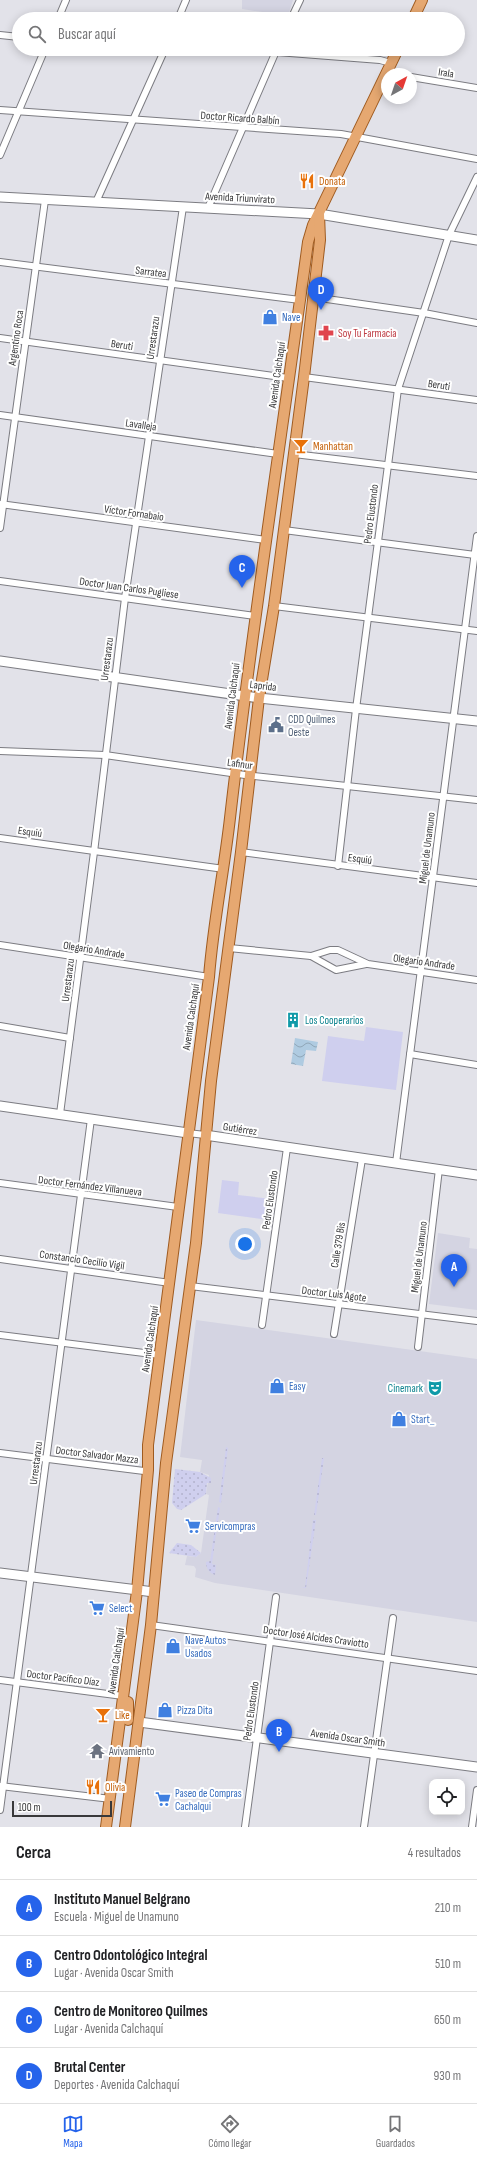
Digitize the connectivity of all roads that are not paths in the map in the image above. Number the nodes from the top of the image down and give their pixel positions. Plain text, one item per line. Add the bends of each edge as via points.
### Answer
1 (66, 0) edge
2 (186, 0) edge
3 (300, 0) edge
4 (422, 0) edge
5 (61, 12) edge
6 (181, 12) edge
7 (294, 12) edge
8 (416, 12) edge
9 (0, 35) edge
10 (12, 36) edge
11 (42, 56) edge
12 (161, 56) edge
13 (274, 56) edge
14 (339, 56) edge
15 (396, 56) edge
16 (390, 68) edge
17 (393, 68) edge
18 (417, 78) edge
19 (477, 88) edge
20 (381, 90) edge
21 (0, 110) edge
22 (18, 112) junction
23 (132, 121) junction
24 (243, 128) junction
25 (356, 136) junction
26 (0, 155) edge
27 (477, 159) edge
28 (477, 177) edge
29 (0, 197) edge
30 (45, 200) junction
31 (96, 202) junction
32 (183, 207) junction
33 (208, 208) junction
34 (319, 214) junction
35 (449, 235) junction
36 (477, 240) edge
37 (0, 262) edge
38 (37, 268) junction
39 (171, 285) junction
40 (313, 297) junction
41 (300, 300) junction
42 (424, 313) junction
43 (477, 323) edge
44 (0, 338) edge
45 (25, 341) junction
46 (160, 360) junction
47 (304, 377) junction
48 (288, 378) junction
49 (398, 390) junction
50 (477, 400) edge
51 (0, 415) edge
52 (15, 417) junction
53 (149, 436) junction
54 (278, 454) junction
55 (294, 454) junction
56 (388, 465) junction
57 (477, 476) edge
58 (1, 504) edge
59 (136, 523) junction
60 (0, 528) edge
61 (284, 530) junction
62 (477, 536) edge
63 (266, 540) junction
64 (378, 541) junction
65 (474, 555) junction
66 (0, 581) edge
67 (125, 598) junction
68 (274, 606) junction
69 (255, 616) junction
70 (368, 618) junction
71 (466, 629) junction
72 (477, 631) edge
73 (0, 661) edge
74 (115, 676) junction
75 (244, 696) junction
76 (259, 698) junction
77 (356, 709) junction
78 (454, 719) junction
79 (477, 721) edge
80 (0, 751) edge
81 (105, 755) junction
82 (235, 774) junction
83 (251, 776) junction
84 (347, 786) junction
85 (443, 797) junction
86 (477, 800) edge
87 (0, 838) edge
88 (94, 852) junction
89 (242, 852) junction
90 (338, 866) junction
91 (219, 869) junction
92 (433, 878) junction
93 (477, 884) edge
94 (0, 945) edge
95 (229, 948) junction
96 (311, 956) junction
97 (80, 958) junction
98 (368, 964) junction
99 (420, 972) junction
100 (209, 977) junction
101 (477, 980) edge
102 (0, 1026) edge
103 (70, 1038) junction
104 (410, 1054) junction
105 (477, 1065) edge
106 (0, 1106) edge
107 (60, 1114) junction
108 (91, 1119) junction
109 (188, 1133) junction
110 (205, 1135) junction
111 (287, 1148) junction
112 (362, 1159) junction
113 (396, 1163) junction
114 (439, 1170) junction
115 (477, 1175) edge
116 (0, 1183) edge
117 (80, 1195) junction
118 (178, 1207) junction
119 (0, 1259) edge
120 (70, 1269) junction
121 (166, 1283) junction
122 (190, 1286) junction
123 (266, 1296) junction
124 (339, 1305) junction
125 (422, 1315) junction
126 (477, 1321) edge
127 (262, 1325) dead end
128 (334, 1334) dead end
129 (0, 1335) edge
130 (60, 1342) junction
131 (418, 1347) dead end
132 (160, 1355) junction
133 (148, 1445) junction
134 (0, 1453) edge
135 (47, 1459) junction
136 (141, 1470) junction
137 (140, 1554) junction
138 (158, 1555) junction
139 (0, 1573) edge
140 (32, 1578) junction
141 (137, 1591) junction
142 (154, 1592) junction
143 (276, 1597) dead end
144 (393, 1618) dead end
145 (151, 1625) junction
146 (131, 1640) junction
147 (270, 1643) junction
148 (387, 1659) junction
149 (477, 1670) edge
150 (0, 1680) edge
151 (18, 1682) junction
152 (123, 1696) junction
153 (124, 1721) junction
154 (139, 1722) junction
155 (257, 1738) junction
156 (374, 1753) junction
157 (477, 1767) edge
158 (2, 1786) edge
159 (477, 1790) edge
160 (111, 1799) junction
161 (0, 1810) edge
162 (106, 1827) edge
163 (125, 1827) edge
164 (245, 1827) edge
165 (364, 1827) edge
166 (472, 1827) edge

1 - 5 street
2 - 6 street
3 - 7 street
4 - 8 main road
9 - 10 street
11 - 22 street
12 - 23 street
13 - 24 street
14 - 16 street via 380,60
15 - 17 main road, Avenida Calchaquí
18 - 19 street, Irala
20 - 25 main road, Avenida Calchaquí
21 - 22 street, Doctor Ricardo Balbín
22 - 23 street, Doctor Ricardo Balbín
22 - 26 street
23 - 24 street, Doctor Ricardo Balbín
23 - 31 street
24 - 25 street, Doctor Ricardo Balbín
24 - 33 street
25 - 27 street, Doctor Ricardo Balbín
25 - 34 main road, Avenida Calchaquí
28 - 35 street, Pedro Elustondo
29 - 30 street, Avenida Triunvirato
30 - 31 street, Avenida Triunvirato
30 - 38 street, Argentino Roca
31 - 32 street, Avenida Triunvirato
32 - 33 street, Avenida Triunvirato
32 - 39 street, Urrestarazu
33 - 34 street, Avenida Triunvirato
34 - 35 street, Avenida Triunvirato
34 - 40 main road, Avenida Calchaquí via 320,240
34 - 41 main road, Avenida Calchaquí via 310,232
35 - 36 street, Avenida Triunvirato
35 - 42 street, Pedro Elustondo
37 - 38 street, Sarratea
38 - 39 street, Sarratea
38 - 45 street, Argentino Roca
39 - 41 street, Sarratea
39 - 46 street, Urrestarazu
40 - 42 street
40 - 47 main road, Avenida Calchaquí
41 - 48 main road, Avenida Calchaquí
42 - 43 street
42 - 49 street, Pedro Elustondo
44 - 45 street, Beruti
45 - 46 street, Beruti
45 - 52 street, Argentino Roca
46 - 48 street, Beruti
46 - 53 street, Urrestarazu
47 - 49 street, Beruti
47 - 55 main road, Avenida Calchaquí
48 - 54 main road, Avenida Calchaquí
49 - 50 street, Beruti
49 - 56 street, Pedro Elustondo
51 - 52 street, Lavalleja
52 - 53 street, Lavalleja
52 - 58 street, Argentino Roca
53 - 54 street, Lavalleja
53 - 59 street, Urrestarazu
54 - 63 main road, Avenida Calchaquí
55 - 56 street
55 - 61 main road, Avenida Calchaquí
56 - 57 street
56 - 64 street, Pedro Elustondo
58 - 59 street, Víctor Fornabaio
58 - 60 street, Argentino Roca
59 - 63 street, Víctor Fornabaio
59 - 67 street, Urrestarazu
61 - 64 street
61 - 68 main road, Avenida Calchaquí
62 - 65 street, Miguel de Unamuno
63 - 69 main road, Avenida Calchaquí
64 - 65 street
64 - 70 street, Pedro Elustondo
65 - 71 street, Miguel de Unamuno
66 - 67 street, Doctor Juan Carlos Pugliese
67 - 69 street, Doctor Juan Carlos Pugliese
67 - 74 street, Urrestarazu
68 - 70 street
68 - 76 main road, Avenida Calchaquí
69 - 75 main road, Avenida Calchaquí
70 - 71 street
70 - 77 street, Pedro Elustondo
71 - 72 street
71 - 78 street, Miguel de Unamuno
73 - 74 street, Laprida
74 - 75 street, Laprida
74 - 81 street, Urrestarazu
75 - 76 street, Laprida
75 - 82 main road, Avenida Calchaquí
76 - 77 street, Laprida
76 - 83 main road, Avenida Calchaquí
77 - 78 street, Laprida
77 - 84 street, Pedro Elustondo
78 - 79 street, Laprida
78 - 85 street, Miguel de Unamuno
80 - 81 street, Lafinur
81 - 82 street, Lafinur
81 - 88 street, Urrestarazu
82 - 83 street, Lafinur
82 - 91 main road, Avenida Calchaquí
83 - 84 street, Lafinur
83 - 89 main road, Avenida Calchaquí
84 - 85 street, Lafinur
84 - 90 street, Pedro Elustondo
85 - 86 street, Lafinur
85 - 92 street, Miguel de Unamuno
87 - 88 street, Esquiú
88 - 91 street, Esquiú
88 - 97 street, Urrestarazu
89 - 90 street, Esquiú
89 - 95 main road, Avenida Calchaquí
90 - 92 street, Esquiú
91 - 100 main road, Avenida Calchaquí
92 - 93 street, Esquiú
92 - 99 street, Miguel de Unamuno
94 - 97 street, Olegario Andrade
95 - 96 street, Olegario Andrade
95 - 110 main road, Avenida Calchaquí
96 - 98 street, Olegario Andrade via 338,950
96 - 98 street, Olegario Andrade via 336,970
97 - 100 street, Olegario Andrade
97 - 103 street, Urrestarazu
98 - 99 street, Olegario Andrade
99 - 101 street, Olegario Andrade
99 - 104 street, Miguel de Unamuno
100 - 109 main road, Avenida Calchaquí
102 - 103 street
103 - 107 street, Urrestarazu
104 - 105 street
104 - 113 street, Miguel de Unamuno
106 - 107 street, Gutiérrez
107 - 108 street, Gutiérrez
108 - 109 street, Gutiérrez
108 - 117 street, Urrestarazu
109 - 110 street, Gutiérrez
109 - 118 main road, Avenida Calchaquí
110 - 111 street, Gutiérrez
110 - 122 main road, Avenida Calchaquí via 197,1237
111 - 112 street, Gutiérrez
111 - 123 street, Pedro Elustondo
112 - 113 street, Gutiérrez
112 - 124 street, Calle 379 Bis
113 - 114 street, Gutiérrez
114 - 115 street, Gutiérrez
114 - 125 street, Miguel de Unamuno
116 - 117 street, Doctor Fernández Villanueva
117 - 118 street, Doctor Fernández Villanueva
117 - 120 street, Urrestarazu
118 - 121 main road, Avenida Calchaquí
119 - 120 street, Constancio Cecilio Vigil
120 - 121 street, Constancio Cecilio Vigil
120 - 130 street, Urrestarazu
121 - 132 main road, Avenida Calchaquí
122 - 123 street, Doctor Luis Agote
122 - 138 main road, Avenida Calchaquí via 167,1457
123 - 124 street, Doctor Luis Agote
123 - 127 street, Pedro Elustondo
124 - 125 street, Doctor Luis Agote
124 - 128 street, Calle 379 Bis
125 - 126 street, Doctor Luis Agote
125 - 131 street, Miguel de Unamuno
129 - 130 street
130 - 132 street
130 - 135 street, Urrestarazu
132 - 133 main road, Avenida Calchaquí
133 - 136 main road
133 - 137 main road, Avenida Calchaquí
134 - 135 street, Doctor Salvador Mazza
135 - 136 street, Doctor Salvador Mazza
135 - 140 street, Urrestarazu
136 - 137 main road via 135,1548
137 - 138 main road
137 - 141 main road, Avenida Calchaquí
138 - 142 main road, Avenida Calchaquí
139 - 140 street
140 - 141 street
140 - 151 street, Urrestarazu
141 - 142 street
141 - 146 main road, Avenida Calchaquí
142 - 145 main road, Avenida Calchaquí
143 - 147 street, Pedro Elustondo
144 - 148 street
145 - 147 street, Doctor José Alcides Craviotto
145 - 154 main road, Avenida Calchaquí
146 - 152 main road, Avenida Calchaquí
146 - 153 main road
147 - 148 street, Doctor José Alcides Craviotto
147 - 155 street, Pedro Elustondo
148 - 149 street, Doctor José Alcides Craviotto
148 - 156 street
150 - 151 street, Doctor Pacífico Díaz
151 - 152 street, Doctor Pacífico Díaz
151 - 158 street, Urrestarazu
152 - 153 main road, Avenida Calchaquí
153 - 154 street, Avenida Oscar Smith
153 - 160 main road, Avenida Calchaquí
154 - 155 street, Avenida Oscar Smith
154 - 163 main road, Avenida Calchaquí
155 - 156 street, Avenida Oscar Smith
155 - 164 street, Pedro Elustondo
156 - 157 street, Avenida Oscar Smith
156 - 165 street
158 - 160 street
158 - 161 street, Urrestarazu
159 - 166 street
160 - 162 main road, Avenida Calchaquí

